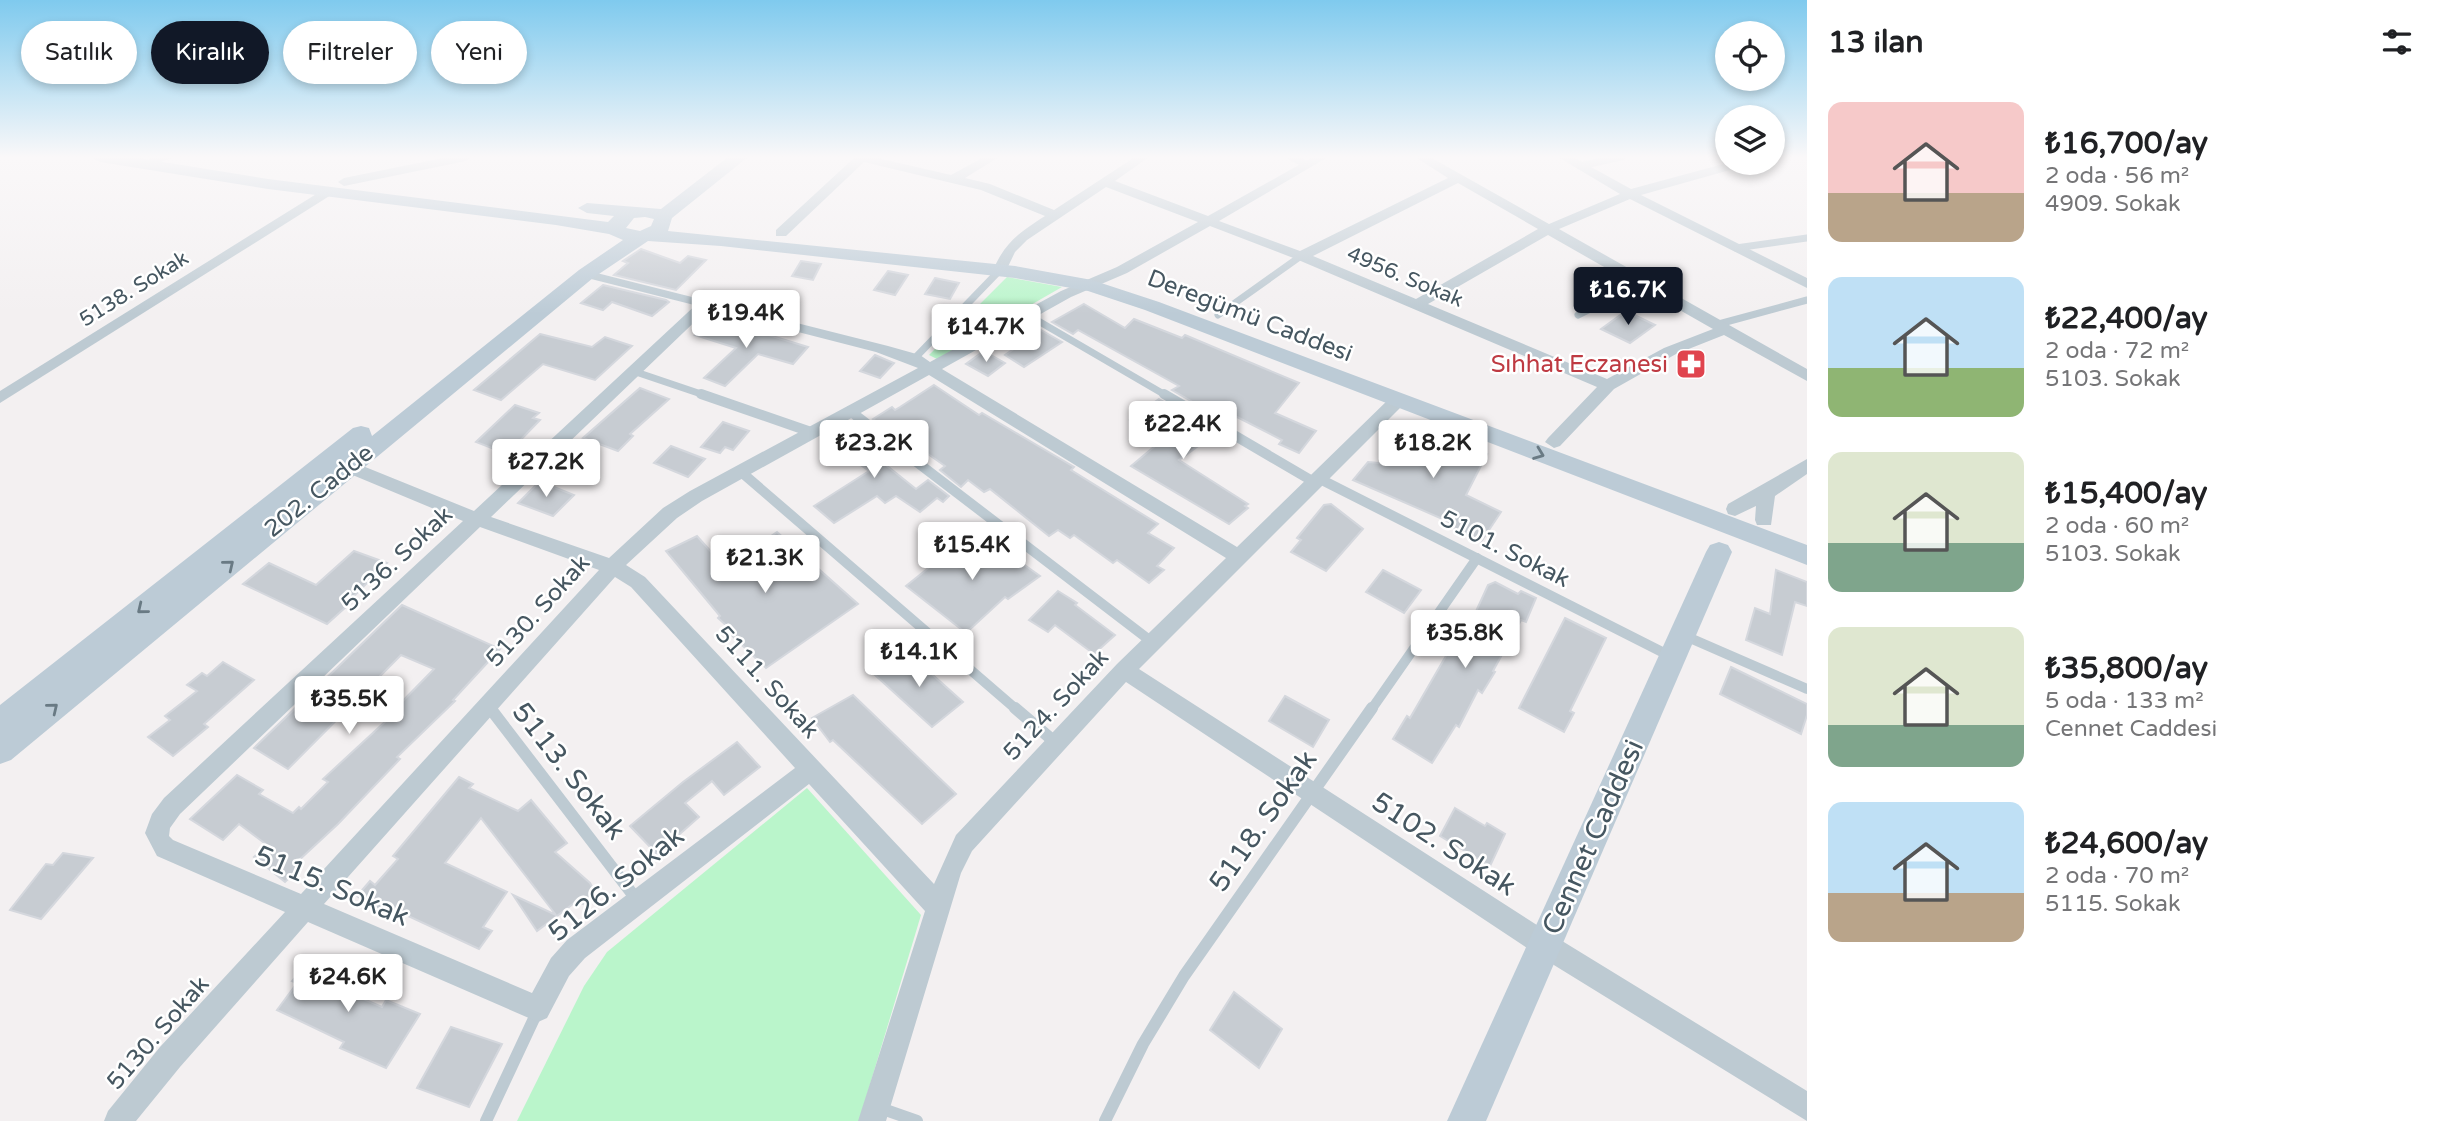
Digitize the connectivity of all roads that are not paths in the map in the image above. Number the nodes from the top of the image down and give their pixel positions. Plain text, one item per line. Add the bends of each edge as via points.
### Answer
1 (299, 209) edge
2 (475, 209) edge
3 (541, 209) edge
4 (642, 209) edge
5 (673, 209) edge
6 (806, 209) edge
7 (1042, 209) edge
8 (1064, 209) edge
9 (1178, 209) edge
10 (1225, 209) edge
11 (1396, 209) edge
12 (1513, 209) edge
13 (1594, 209) edge
14 (1660, 209) edge
15 (1056, 215) junction
16 (662, 218) junction
17 (1206, 220) junction
18 (626, 221) junction
19 (1548, 229) junction
20 (781, 233) junction
21 (645, 235) junction
22 (1807, 238) edge
23 (1736, 248) junction
24 (1301, 257) junction
25 (1003, 263) junction
26 (586, 274) junction
27 (1108, 277) junction
28 (1642, 283) junction
29 (1807, 284) edge
30 (1086, 285) junction
31 (1807, 300) edge
32 (705, 304) junction
33 (1416, 304) junction
34 (1028, 315) junction
35 (1218, 315) junction
36 (1578, 315) dead end
37 (1720, 327) junction
38 (923, 364) junction
39 (634, 371) junction
40 (1807, 376) edge
41 (1608, 385) junction
42 (0, 398) edge
43 (1398, 400) junction
44 (850, 411) junction
45 (811, 432) junction
46 (1554, 442) junction
47 (340, 463) junction
48 (1807, 465) edge
49 (740, 471) junction
50 (1316, 480) junction
51 (1766, 493) junction
52 (476, 519) junction
53 (1757, 527) junction
54 (1725, 528) junction
55 (1807, 539) edge
56 (1807, 555) edge
57 (1239, 556) junction
58 (1477, 558) junction
59 (613, 567) junction
60 (1152, 642) junction
61 (1677, 646) junction
62 (1124, 670) junction
63 (1807, 689) edge
64 (488, 705) junction
65 (0, 722) edge
66 (1056, 743) junction
67 (0, 751) edge
68 (811, 769) junction
69 (1312, 793) junction
70 (158, 825) joint
71 (637, 900) junction
72 (304, 908) junction
73 (939, 908) junction
74 (1545, 945) junction
75 (538, 1009) junction
76 (1807, 1107) edge
77 (875, 1114) edge
78 (118, 1121) edge
79 (486, 1121) edge
80 (917, 1121) edge
81 (1105, 1121) edge
82 (1466, 1121) edge

1 - 42 street, 5138. Sokak
2 - 18 main road via 567,220
3 - 18 main road
4 - 18 main road, 202. Cadde
5 - 16 main road
6 - 20 street
7 - 15 street
8 - 15 street
9 - 17 street, 4956. Sokak
10 - 17 street, 5130. Sokak
11 - 24 street
12 - 19 street
13 - 19 street
14 - 23 street
15 - 25 street via 1014,243
16 - 18 main road, Deregümü Caddesi via 652,212
16 - 20 main road, Deregümü Caddesi
16 - 21 main road, 202. Cadde via 662,226
17 - 24 street, 4956. Sokak
17 - 27 street, 5130. Sokak
18 - 21 main road, Deregümü Caddesi via 628,236
18 - 47 main road, 202. Cadde
19 - 28 street
19 - 33 street
20 - 25 main road, Deregümü Caddesi
21 - 25 main road, Deregümü Caddesi
21 - 26 main road, 202. Cadde
22 - 23 lane
23 - 29 street
24 - 33 street, 4956. Sokak
24 - 35 lane
25 - 27 main road, Deregümü Caddesi via 1066,266
25 - 30 main road, Deregümü Caddesi
25 - 38 lane
26 - 32 lane
26 - 47 main road, 202. Cadde
27 - 30 street, 5130. Sokak
27 - 35 main road, Deregümü Caddesi
28 - 36 lane
28 - 37 street
30 - 34 street, 5130. Sokak
30 - 43 main road, Deregümü Caddesi
31 - 37 lane
32 - 38 street via 882,349
32 - 39 street, 5136. Sokak
33 - 41 street, 4956. Sokak
34 - 38 street, 5130. Sokak
34 - 50 lane, 5101. Sokak
35 - 46 main road, Deregümü Caddesi
37 - 40 street
37 - 41 street
38 - 44 street, 5130. Sokak
38 - 57 street
39 - 45 lane
39 - 52 street, 5136. Sokak
41 - 46 street
43 - 50 street, 5124. Sokak
43 -> 54 main road, Deregümü Caddesi
44 - 45 street, 5130. Sokak
44 - 60 lane
45 - 49 street, 5130. Sokak
46 - 54 main road, Deregümü Caddesi
47 - 52 street, 5111. Sokak
47 -> 65 main road, 202. Cadde
67 -> 47 main road, 202. Cadde
48 - 51 street
49 - 59 street, 5130. Sokak via 670,513
49 - 66 lane
50 - 57 street, 5124. Sokak
50 - 58 lane, 5101. Sokak
51 - 53 street
51 - 54 street
52 - 59 street, 5111. Sokak
52 - 70 street, 5136. Sokak via 172,806
53 - 54 main road
53 - 54 main road, Deregümü Caddesi
53 - 55 main road, Deregümü Caddesi
53 - 56 main road, Deregümü Caddesi
54 - 61 main road, Cennet Caddesi
57 - 60 street, 5124. Sokak
58 - 61 lane, 5101. Sokak
58 - 69 lane, 5118. Sokak
59 - 64 street, 5130. Sokak
59 - 68 street, 5111. Sokak via 650,593
60 - 62 street, 5124. Sokak
61 - 63 lane, 5101. Sokak
61 - 74 main road, Cennet Caddesi
62 - 66 street, 5124. Sokak
62 - 69 street, 5102. Sokak
64 - 71 lane, 5113. Sokak
64 - 72 street, 5130. Sokak
66 - 73 street, 5124. Sokak via 964,843
68 - 71 street, 5126. Sokak
68 - 73 street, 5111. Sokak
69 - 74 street, 5102. Sokak
69 - 81 lane, 5118. Sokak via 1184,976
70 - 72 street, 5115. Sokak via 158,842 165,848
71 - 75 street, 5126. Sokak via 576,948
72 - 75 street, 5115. Sokak
72 - 78 street, 5130. Sokak
73 - 77 street, 5124. Sokak
74 - 76 street, 5102. Sokak
74 - 82 main road, Cennet Caddesi
75 - 79 lane, 5126. Sokak
77 - 80 lane

